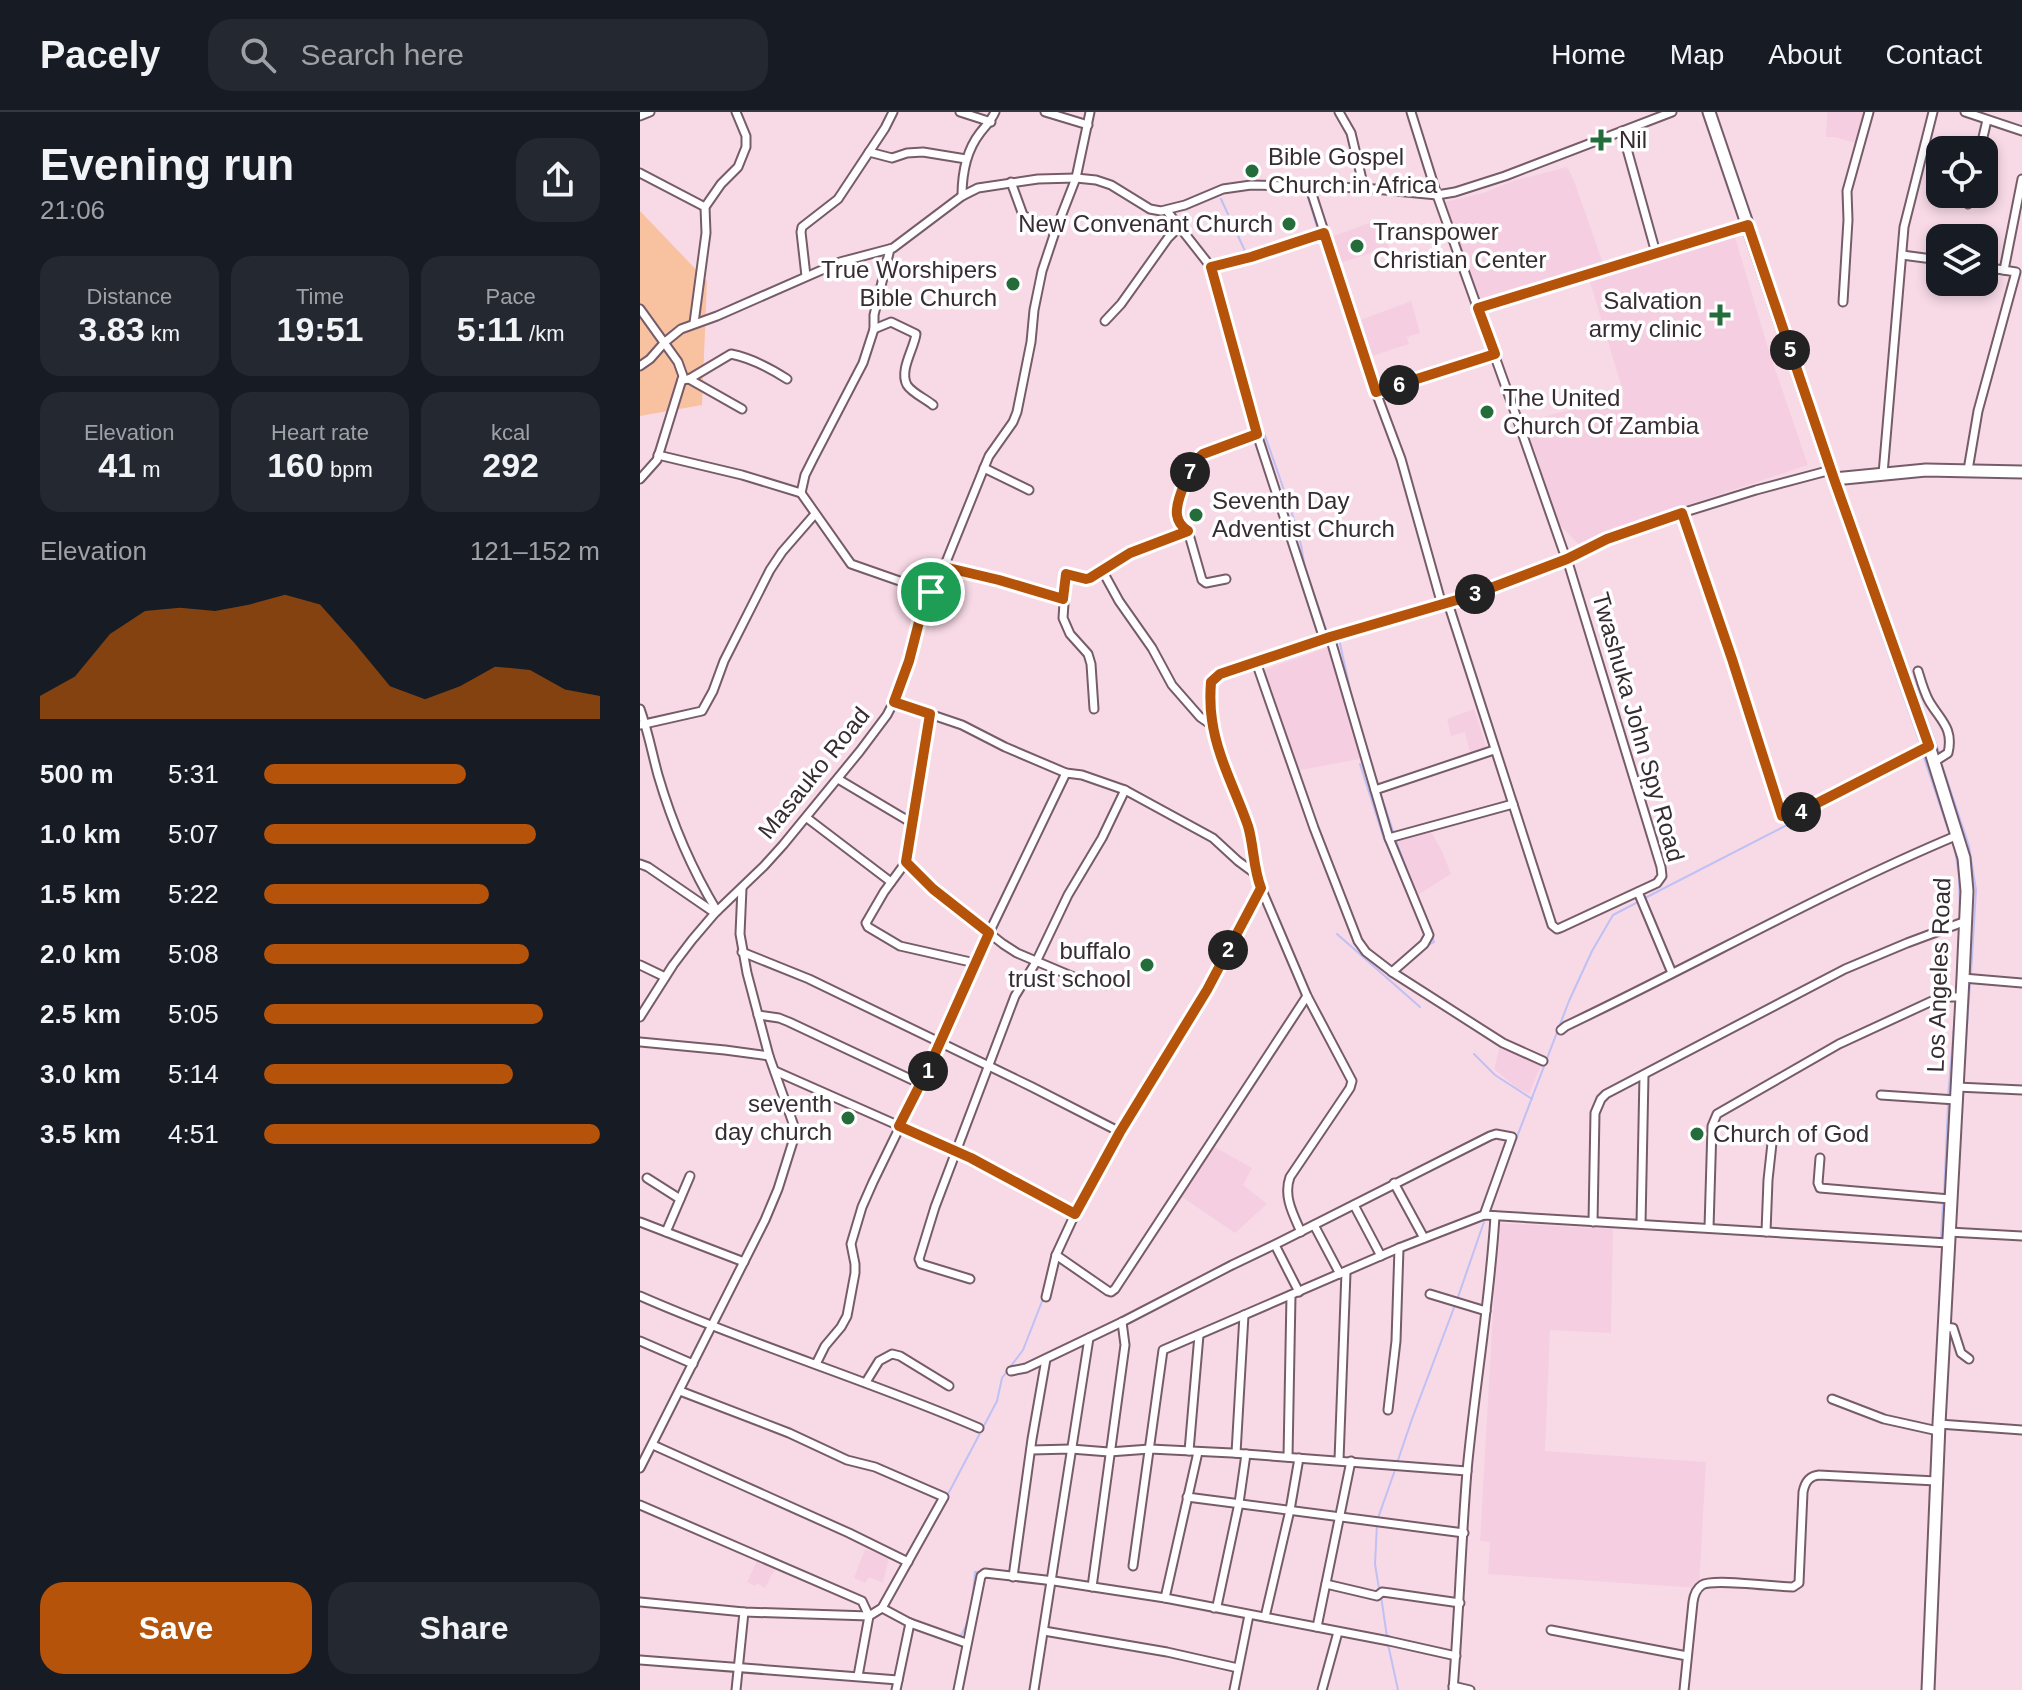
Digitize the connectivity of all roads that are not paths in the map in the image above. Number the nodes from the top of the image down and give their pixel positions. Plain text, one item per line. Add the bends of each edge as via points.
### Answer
1 (650, 112) edge
2 (736, 112) edge
3 (893, 112) edge
4 (960, 112) edge
5 (995, 112) edge
6 (1045, 112) edge
7 (1090, 112) edge
8 (1339, 112) edge
9 (1411, 112) edge
10 (1672, 112) edge
11 (1709, 112) edge
12 (1869, 112) edge
13 (1933, 112) edge
14 (1965, 112) edge
15 (640, 116) edge
16 (1987, 120) junction
17 (991, 122) junction
18 (1088, 125) junction
19 (1622, 131) junction
20 (2022, 131) edge
21 (1983, 136) edge
22 (869, 152) junction
23 (966, 159) junction
24 (640, 173) edge
25 (1076, 178) junction
26 (2022, 179) edge
27 (1011, 182) junction
28 (1309, 185) junction
29 (1364, 188) junction
30 (1437, 195) junction
31 (962, 196) junction
32 (705, 207) junction
33 (1167, 211) junction
34 (1748, 225) junction
35 (1179, 227) junction
36 (1055, 232) junction
37 (1324, 233) junction
38 (890, 249) junction
39 (1656, 253) junction
40 (1902, 255) junction
41 (1926, 258) edge
42 (1211, 267) junction
43 (1998, 269) edge
44 (2004, 270) junction
45 (806, 276) junction
46 (1843, 302) dead end
47 (1478, 308) junction
48 (640, 309) edge
49 (1105, 321) dead end
50 (694, 323) junction
51 (874, 329) junction
52 (665, 342) junction
53 (1495, 354) junction
54 (640, 366) edge
55 (787, 379) dead end
56 (686, 380) junction
57 (1376, 392) junction
58 (933, 405) dead end
59 (742, 409) dead end
60 (1257, 434) junction
61 (658, 455) junction
62 (984, 468) junction
63 (1968, 470) junction
64 (2022, 472) edge
65 (1883, 474) junction
66 (1832, 475) junction
67 (640, 479) edge
68 (1029, 490) dead end
69 (801, 493) junction
70 (1682, 513) junction
71 (815, 514) junction
72 (1188, 531) junction
73 (1567, 559) junction
74 (944, 567) junction
75 (1102, 570) junction
76 (1226, 579) dead end
77 (931, 592) junction
78 (1063, 599) junction
79 (1445, 604) junction
80 (1327, 638) junction
81 (1256, 662) junction
82 (1918, 671) dead end
83 (894, 702) junction
84 (640, 709) edge
85 (1094, 709) dead end
86 (930, 714) junction
87 (642, 724) edge
88 (1213, 726) junction
89 (1929, 746) junction
90 (1494, 750) junction
91 (1934, 762) junction
92 (1066, 773) junction
93 (838, 779) junction
94 (1125, 790) junction
95 (1375, 790) junction
96 (1513, 804) junction
97 (807, 818) junction
98 (912, 823) junction
99 (1958, 835) junction
100 (1389, 838) junction
101 (906, 862) junction
102 (640, 864) edge
103 (1257, 875) junction
104 (891, 882) junction
105 (742, 888) junction
106 (1261, 888) junction
107 (1638, 892) junction
108 (716, 912) junction
109 (1966, 921) junction
110 (989, 933) junction
111 (742, 952) junction
112 (1036, 962) junction
113 (975, 963) junction
114 (640, 965) edge
115 (1392, 972) junction
116 (1672, 973) junction
117 (665, 977) junction
118 (1965, 978) junction
119 (1113, 982) dead end
120 (2022, 983) edge
121 (1307, 996) junction
122 (1963, 997) junction
123 (758, 1015) junction
124 (640, 1017) edge
125 (1561, 1030) dead end
126 (640, 1042) edge
127 (940, 1043) junction
128 (769, 1056) junction
129 (1543, 1061) dead end
130 (989, 1067) junction
131 (775, 1071) junction
132 (1644, 1075) junction
133 (921, 1084) junction
134 (2022, 1090) edge
135 (1957, 1093) junction
136 (1881, 1095) dead end
137 (899, 1126) junction
138 (1120, 1132) junction
139 (1773, 1134) dead end
140 (956, 1151) junction
141 (1820, 1158) dead end
142 (690, 1176) dead end
143 (647, 1178) dead end
144 (1394, 1183) junction
145 (680, 1199) junction
146 (1950, 1199) junction
147 (1354, 1205) junction
148 (1075, 1214) junction
149 (1484, 1215) junction
150 (1495, 1216) junction
151 (640, 1222) edge
152 (1593, 1222) junction
153 (1641, 1224) junction
154 (1314, 1225) junction
155 (1709, 1228) junction
156 (666, 1232) junction
157 (1301, 1232) junction
158 (1766, 1232) junction
159 (2022, 1236) edge
160 (1948, 1237) junction
161 (1424, 1238) junction
162 (1275, 1245) junction
163 (1399, 1248) junction
164 (1056, 1255) junction
165 (1381, 1256) junction
166 (744, 1262) junction
167 (1343, 1273) junction
168 (970, 1279) dead end
169 (1295, 1293) junction
170 (1430, 1294) dead end
171 (640, 1296) edge
172 (1046, 1297) dead end
173 (1486, 1311) junction
174 (1244, 1315) junction
175 (1122, 1322) junction
176 (712, 1326) junction
177 (1944, 1327) junction
178 (1199, 1335) junction
179 (1089, 1338) junction
180 (640, 1341) edge
181 (1046, 1359) junction
182 (1969, 1359) dead end
183 (693, 1364) junction
184 (816, 1364) junction
185 (1011, 1371) dead end
186 (866, 1382) junction
187 (949, 1386) dead end
188 (680, 1391) junction
189 (1832, 1399) dead end
190 (1388, 1410) dead end
191 (979, 1428) dead end
192 (1938, 1428) junction
193 (2022, 1430) edge
194 (653, 1445) junction
195 (1071, 1449) junction
196 (1150, 1449) junction
197 (1031, 1450) junction
198 (1109, 1452) junction
199 (1193, 1452) junction
200 (1236, 1453) junction
201 (1246, 1454) junction
202 (1288, 1457) junction
203 (1299, 1458) junction
204 (1339, 1460) junction
205 (1351, 1461) junction
206 (640, 1467) edge
207 (1467, 1471) junction
208 (1936, 1481) junction
209 (1187, 1497) junction
210 (1239, 1503) junction
211 (640, 1505) edge
212 (1290, 1510) junction
213 (1340, 1516) junction
214 (1464, 1533) junction
215 (908, 1562) junction
216 (1133, 1566) dead end
217 (1013, 1577) junction
218 (1051, 1581) junction
219 (1326, 1584) junction
220 (1092, 1587) junction
221 (1165, 1598) junction
222 (640, 1602) edge
223 (1460, 1603) junction
224 (882, 1608) junction
225 (1214, 1608) junction
226 (744, 1612) junction
227 (1249, 1615) junction
228 (869, 1616) junction
229 (1265, 1617) junction
230 (910, 1623) junction
231 (1317, 1627) junction
232 (1551, 1630) dead end
233 (1044, 1631) junction
234 (1338, 1632) junction
235 (966, 1643) junction
236 (1456, 1656) junction
237 (1687, 1656) junction
238 (640, 1660) edge
239 (738, 1668) junction
240 (1238, 1668) junction
241 (858, 1676) junction
242 (898, 1680) junction
243 (1453, 1688) edge
244 (736, 1690) edge
245 (896, 1690) edge
246 (958, 1690) edge
247 (1034, 1690) edge
248 (1234, 1690) edge
249 (1322, 1690) edge
250 (1470, 1690) edge
251 (1684, 1690) edge
252 (1928, 1690) edge

1 - 15 street
2 - 32 street via 746,147 738,167
3 - 22 street
4 - 17 street
5 - 17 street
6 - 18 street
7 - 18 street, Masauko Road
8 - 29 street via 1351,133
9 - 30 street, Twashuka John Spy Road
10 - 19 street
11 - 34 main road, Los Angeles Road
12 - 46 street via 1847,191
13 - 40 street via 1907,213
14 - 16 street
16 - 20 street
16 - 21 street
17 - 23 street
18 - 25 street, Masauko Road
19 - 30 street via 1505,176
19 - 39 street
22 - 23 street via 892,158 923,152
22 - 45 street via 838,199 802,227
23 - 31 street
24 - 32 street
25 - 27 street
25 - 33 street via 1103,182 1150,209
25 - 36 street, Masauko Road
26 - 44 street
27 - 31 street
27 - 36 street via 1023,215
28 - 29 street
28 - 33 street via 1223,189
28 - 37 street
29 - 30 street
30 - 47 street, Twashuka John Spy Road
31 - 38 street
32 - 50 street
33 - 35 street
34 - 39 street
34 - 66 main road, Los Angeles Road
35 - 42 street
35 - 49 street
36 - 62 street, Masauko Road via 1013,422
37 - 42 street
37 - 57 street
38 - 45 street
38 - 51 street
39 - 47 street
40 - 41 street
40 - 65 street
42 - 60 street
43 - 44 street
44 - 63 street via 2016,272
45 - 50 street
47 - 53 street, Twashuka John Spy Road
48 - 52 street
50 - 52 street
51 - 58 street via 891,322 916,334 906,382
51 - 69 street
52 - 54 street
52 - 56 street
53 - 57 street
53 - 73 street, Twashuka John Spy Road
55 - 56 street via 734,354
56 - 59 street
56 - 61 street
57 - 79 street
60 - 72 street via 1197,459 1176,513
60 - 80 street
61 - 67 street
61 - 69 street
62 - 68 street
62 - 74 street, Masauko Road
63 - 64 main road
63 - 65 main road
65 - 66 main road
66 - 70 street
66 - 89 main road, Los Angeles Road
69 - 71 street
70 - 73 street
70 - 89 street via 1782,816 1790,817
71 - 77 street via 851,564
71 - 87 street via 770,570 702,711
72 - 75 street
72 - 76 street via 1203,582
73 - 79 street
73 - 107 street, Twashuka John Spy Road via 1661,867 1657,883
74 - 77 street, Masauko Road
74 - 78 street
75 - 78 street via 1086,579 1066,574
75 - 88 street via 1172,685
77 - 83 street, Masauko Road
78 - 85 street via 1065,627 1091,664
79 - 80 street
79 - 90 street
80 - 81 street
80 - 95 street
81 - 88 street via 1213,678
81 - 115 street via 1358,941
82 - 91 street via 1949,738 1948,753
83 - 86 street
83 - 93 street, Masauko Road
84 - 87 street
86 - 92 street
86 - 98 street
87 - 108 street via 680,839
88 - 103 street via 1249,829
89 - 91 main road, Los Angeles Road
90 - 95 street
90 - 96 street
91 - 99 main road, Los Angeles Road
92 - 94 street
92 - 110 street
93 - 97 street, Masauko Road
93 - 98 street
94 - 103 street via 1213,838
94 - 112 street
95 - 100 street
96 - 100 street
96 - 107 street, Twashuka John Spy Road via 1554,928
97 - 104 street
97 - 105 street, Masauko Road
98 - 101 street
99 - 109 main road, Los Angeles Road via 1966,875
99 - 116 street
100 - 115 street via 1429,935
101 - 104 street
101 - 110 street
102 - 108 street
103 - 106 street
104 - 113 street via 867,919 868,927 900,946
105 - 108 street, Masauko Road
105 - 111 street
106 - 121 street
106 - 138 street via 1207,990
107 - 116 street
108 - 117 street, Masauko Road
109 - 118 main road, Los Angeles Road
109 - 132 street via 1845,969
110 - 112 street
110 - 113 street
111 - 123 street
111 - 127 street
112 - 119 street via 1089,982
112 - 130 street via 1015,996
113 - 127 street
114 - 117 street
115 - 129 street via 1503,1043
116 - 125 street
117 - 124 street, Masauko Road
118 - 120 street
118 - 122 main road, Los Angeles Road
121 - 157 street via 1352,1081 1287,1184
121 - 164 street via 1115,1289 1108,1291
122 - 135 main road, Los Angeles Road
122 - 155 street via 1932,1001 1852,1038 1717,1114 1712,1126
123 - 128 street
123 - 133 street via 789,1022
126 - 128 street
127 - 130 street
127 - 133 street
128 - 131 street
130 - 138 street
130 - 140 street
131 - 137 street
131 - 166 street via 795,1135 778,1189
132 - 152 street via 1606,1094 1597,1106
132 - 153 street
133 - 137 street
134 - 135 street
135 - 136 street
135 - 146 main road, Los Angeles Road
137 - 140 street
137 - 184 street via 853,1235 855,1273 847,1316
138 - 148 street
139 - 158 street
140 - 148 street
140 - 168 street via 919,1262
141 - 146 street via 1820,1188
142 - 145 street
143 - 145 street
144 - 147 street
144 - 149 street via 1490,1136 1512,1137
144 - 161 street
145 - 156 street
146 - 160 main road, Los Angeles Road
147 - 154 street
147 - 165 street
148 - 164 street
149 - 150 street
149 - 161 street
150 - 152 street
150 - 173 street
151 - 156 street
152 - 153 street
153 - 155 street
154 - 157 street
154 - 167 street
155 - 158 street
156 - 166 street
157 - 162 street
158 - 160 street
159 - 160 street
160 - 177 main road, Los Angeles Road
161 - 163 street
162 - 169 street
162 - 175 street
163 - 165 street
163 - 190 street
164 - 172 street
165 - 167 street
166 - 176 street
167 - 169 street
167 - 204 street
169 - 174 street
169 - 202 street
170 - 173 street
171 - 176 street
173 - 207 street
174 - 178 street
174 - 200 street
175 - 179 street
175 - 198 street via 1125,1345
176 - 183 street
176 - 184 street
177 - 182 street via 1953,1328 1959,1349
177 - 192 main road, Los Angeles Road
178 - 196 street via 1162,1352
178 - 199 street
179 - 181 street
179 - 195 street
180 - 183 street
181 - 185 street
181 - 197 street
183 - 188 street
184 - 186 street
186 - 187 street via 879,1361 892,1354
186 - 191 street
188 - 194 street
188 - 215 street via 944,1497
189 - 192 street via 1884,1419
192 - 193 street
192 - 208 main road, Los Angeles Road
194 - 206 street
194 - 215 street
195 - 197 street
195 - 198 street
195 - 218 street
196 - 198 street
196 - 199 street
196 - 216 street
197 - 217 street
198 - 220 street
199 - 200 street
199 - 209 street
200 - 201 street
201 - 202 street
201 - 210 street
202 - 203 street
203 - 204 street
203 - 212 street
204 - 205 street
205 - 207 street
205 - 213 street
207 - 214 street
208 - 237 street via 1809,1478 1803,1492 1799,1583 1702,1585 1693,1602
208 - 252 main road, Los Angeles Road
209 - 210 street
209 - 221 street
210 - 212 street
210 - 225 street
211 - 228 street via 854,1596
212 - 213 street
212 - 229 street
213 - 214 street
213 - 219 street
214 - 223 street
215 - 224 street
217 - 218 street
217 - 235 street via 981,1576
218 - 220 street
218 - 233 street
219 - 223 street via 1377,1596 1382,1592
219 - 231 street
220 - 221 street
221 - 225 street
222 - 226 street
223 - 236 street
224 - 228 street
224 - 230 street
225 - 227 street
226 - 228 street
226 - 239 street
227 - 229 street
227 - 240 street
228 - 241 street
229 - 231 street
230 - 235 street
230 - 242 street
231 - 234 street
232 - 237 street
233 - 240 street
233 - 247 street
234 - 236 street
234 - 249 street
235 - 246 street
236 - 243 street
237 - 251 street
238 - 239 street
239 - 241 street
239 - 244 street
240 - 248 street
241 - 242 street
242 - 245 street
243 - 250 street

